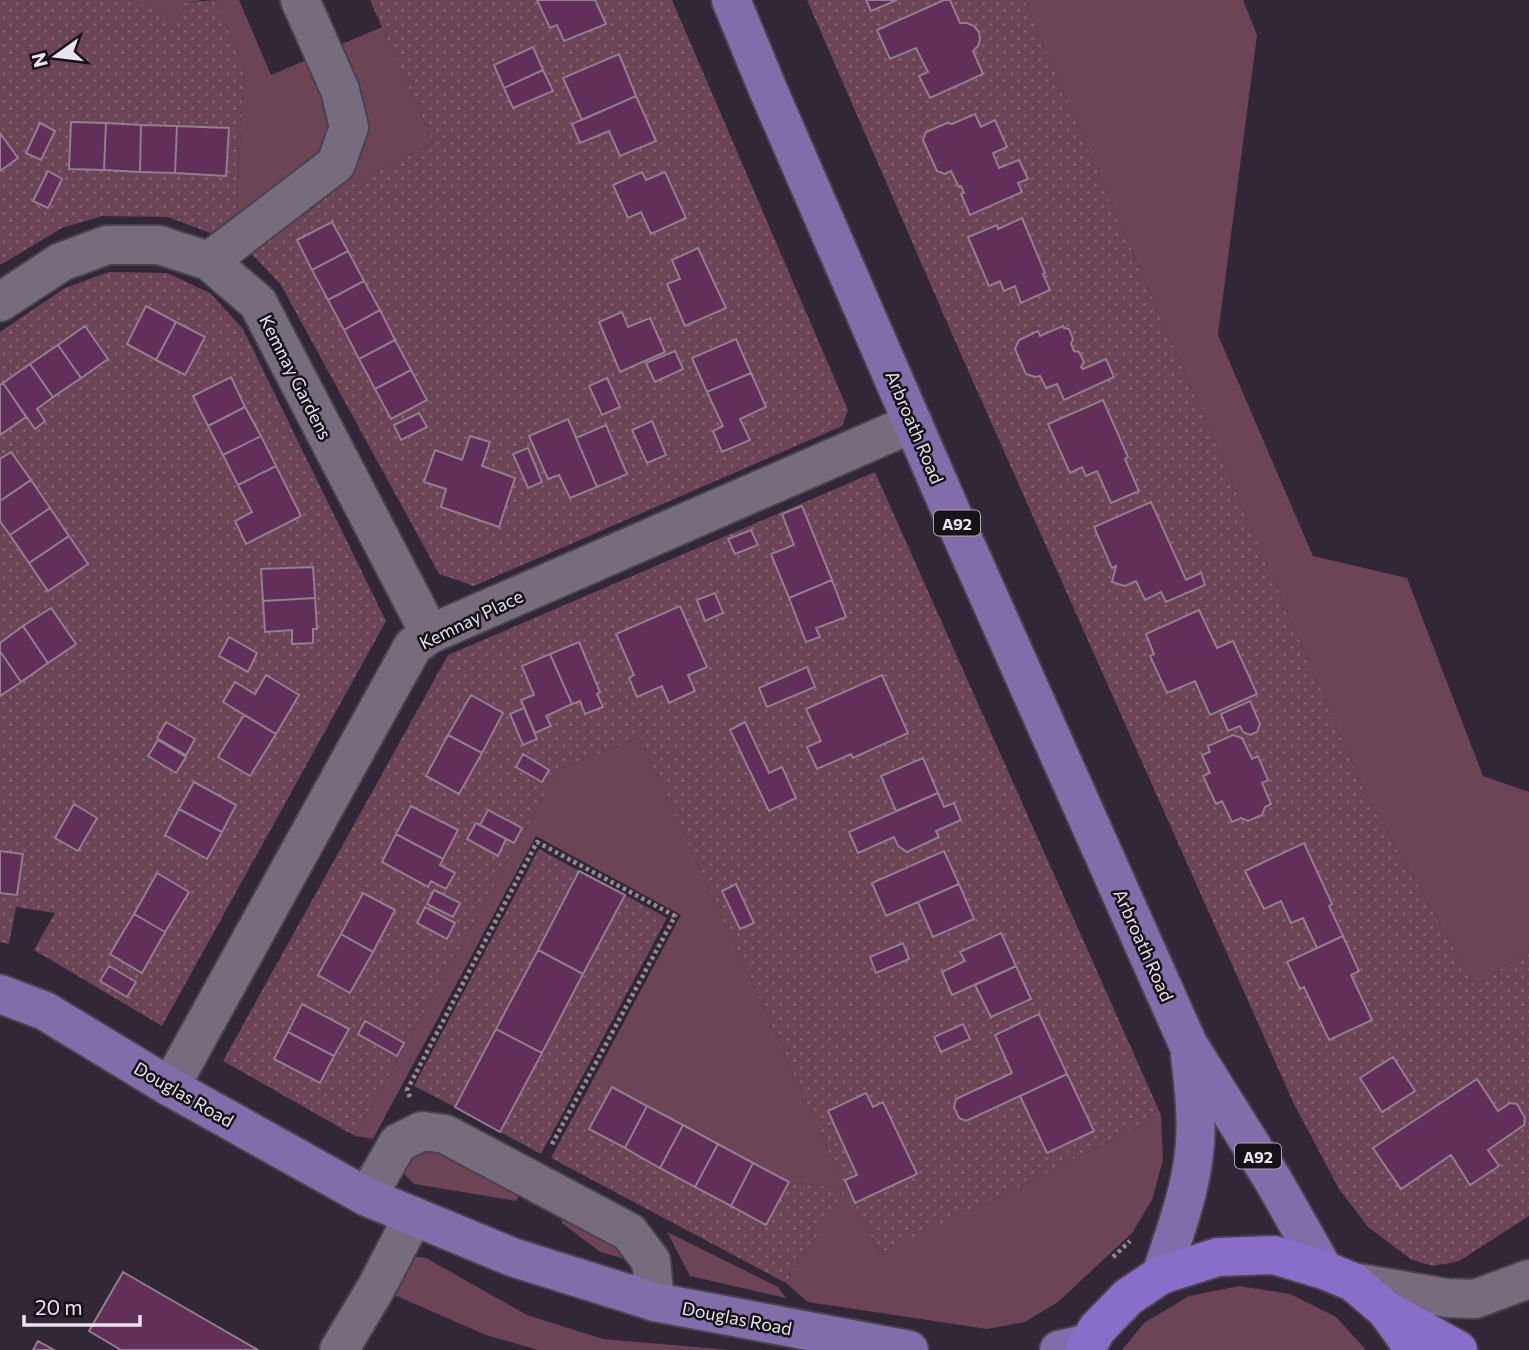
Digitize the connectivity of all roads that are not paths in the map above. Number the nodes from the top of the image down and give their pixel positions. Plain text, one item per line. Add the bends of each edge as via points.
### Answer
1 (300, 0) edge
2 (731, 0) edge
3 (209, 261) junction
4 (0, 302) edge
5 (914, 423) junction
6 (430, 635) junction
7 (0, 994) edge
8 (1188, 1044) junction
9 (170, 1087) junction
10 (367, 1197) junction
11 (413, 1217) junction
12 (1161, 1275) junction
13 (1339, 1276) junction
14 (1529, 1279) edge
15 (656, 1302) junction
16 (1386, 1310) junction
17 (1077, 1348) edge
18 (338, 1350) edge
19 (902, 1350) edge
20 (909, 1350) edge
21 (1411, 1350) edge
22 (1458, 1350) edge

1 - 3 street via 340,90 349,127 336,164
2 - 5 main road, Arbroath Road / A92
3 - 4 street, Kemnay Gardens via 159,245 107,245 61,262
3 - 6 street, Kemnay Gardens via 258,303
5 - 6 street, Kemnay Place
5 - 8 main road, Arbroath Road / A92
6 - 9 street, Kemnay Place via 413,646
7 - 9 main road, Douglas Road via 45,1011
8 - 12 main road, Arbroath Road / A92 via 1195,1145 1189,1185
8 - 13 main road, Arbroath Road / A92
9 - 10 main road, Douglas Road
10 - 11 main road, Douglas Road
10 - 15 street via 398,1143 422,1131 444,1134 629,1232 651,1261
11 - 15 main road, Douglas Road via 512,1257
11 - 18 street
12 - 13 highway via 1218,1257 1274,1255
12 - 17 highway via 1128,1297
13 - 14 street via 1447,1298 1475,1299
13 - 16 highway
15 - 19 main road, Douglas Road
16 - 21 highway
16 - 22 highway
19 - 20 main road, Douglas Road

